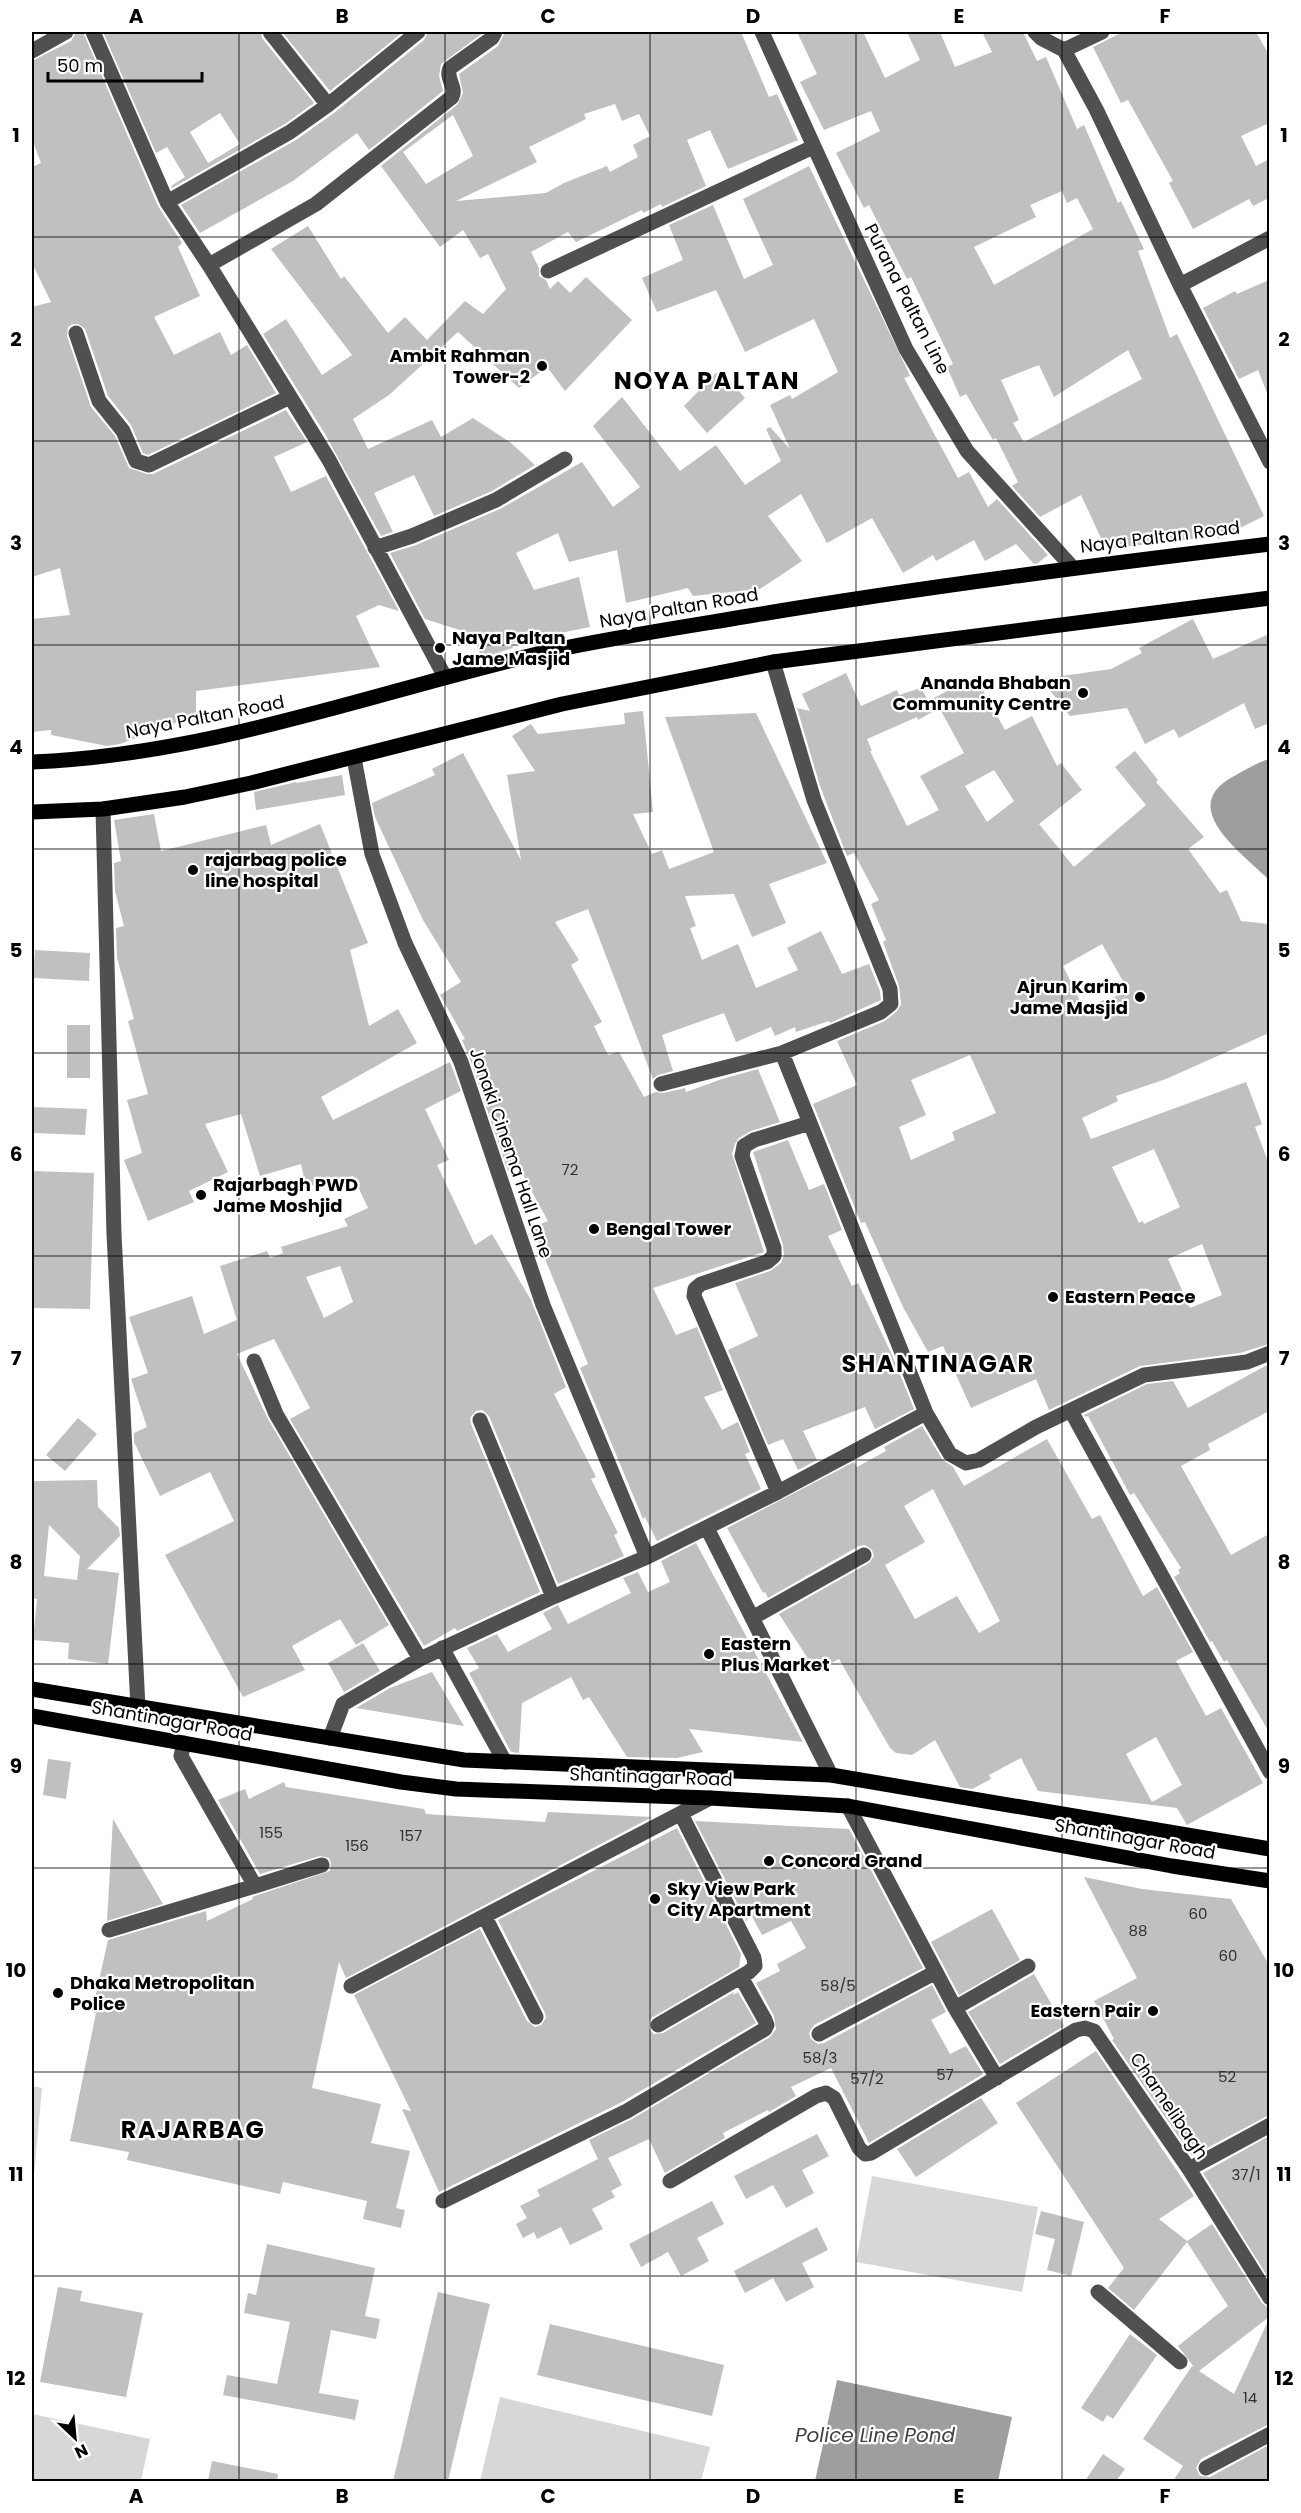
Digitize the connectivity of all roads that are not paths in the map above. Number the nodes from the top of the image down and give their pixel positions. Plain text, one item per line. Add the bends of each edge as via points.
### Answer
1 (66, 32) edge
2 (93, 32) edge
3 (270, 32) edge
4 (418, 32) edge
5 (495, 32) edge
6 (762, 32) edge
7 (1035, 32) edge
8 (1102, 32) edge
9 (1064, 50) junction
10 (32, 51) edge
11 (328, 105) junction
12 (813, 147) junction
13 (166, 202) junction
14 (1269, 238) edge
15 (208, 265) junction
16 (548, 270) dead end
17 (1180, 285) junction
18 (76, 333) dead end
19 (290, 397) junction
20 (565, 459) dead end
21 (1269, 462) edge
22 (1269, 544) edge
23 (375, 548) junction
24 (1073, 568) junction
25 (1269, 598) edge
26 (773, 662) junction
27 (445, 678) junction
28 (354, 758) junction
29 (32, 762) edge
30 (103, 809) junction
31 (32, 812) edge
32 (782, 1053) junction
33 (661, 1084) dead end
34 (810, 1123) junction
35 (1269, 1353) edge
36 (254, 1361) dead end
37 (1071, 1411) junction
38 (926, 1413) junction
39 (480, 1420) dead end
40 (777, 1492) junction
41 (707, 1528) junction
42 (864, 1555) dead end
43 (647, 1557) junction
44 (554, 1597) junction
45 (752, 1618) junction
46 (442, 1648) junction
47 (420, 1659) junction
48 (32, 1689) edge
49 (98, 1701) junction
50 (138, 1707) junction
51 (32, 1716) edge
52 (93, 1726) junction
53 (330, 1738) junction
54 (184, 1743) junction
55 (505, 1762) junction
56 (1269, 1772) edge
57 (831, 1775) junction
58 (710, 1798) junction
59 (848, 1806) junction
60 (681, 1814) junction
61 (1269, 1849) edge
62 (322, 1865) dead end
63 (1269, 1881) edge
64 (255, 1886) junction
65 (485, 1917) junction
66 (110, 1930) dead end
67 (1028, 1966) dead end
68 (936, 1972) junction
69 (741, 1977) junction
70 (351, 1986) dead end
71 (955, 2008) junction
72 (536, 2017) dead end
73 (658, 2025) dead end
74 (819, 2034) dead end
75 (997, 2078) junction
76 (1269, 2126) edge
77 (1189, 2169) junction
78 (670, 2181) dead end
79 (443, 2200) dead end
80 (1098, 2292) dead end
81 (1269, 2298) edge
82 (1180, 2362) dead end
83 (1269, 2434) edge
84 (1206, 2468) dead end

1 - 10 street
2 - 13 street
3 - 11 street
4 - 11 street
5 - 15 street via 450,68 452,97 316,204
6 - 12 street, Purana Paltan Line
7 - 9 street
8 - 9 street
9 - 17 street
11 - 13 street via 290,132
12 - 16 street
12 - 24 street, Purana Paltan Line via 906,349 967,451
13 - 15 street
14 - 17 street
15 - 19 street
17 - 21 street
18 - 19 street via 99,401 123,431 136,461 144,465
19 - 23 street via 329,460
20 - 23 street via 496,500
22 - 24 main road, Naya Paltan Road
23 - 27 street
24 - 27 main road, Naya Paltan Road via 829,602 628,636
25 - 26 main road
26 - 28 main road via 562,704
26 - 32 street via 814,800 891,989 891,1004 880,1012
27 - 29 main road, Naya Paltan Road via 183,746
28 - 30 main road via 218,790
28 - 43 street, Jonaki Cinema Hall Lane via 372,854 405,942 461,1062 543,1305
30 - 31 main road
30 - 50 street via 114,1234
32 - 33 street
32 - 34 street
34 - 38 street
34 - 40 street via 744,1146 742,1156 774,1256 694,1289
35 - 37 street via 1247,1362 1144,1375
36 - 47 street via 276,1414
37 - 38 street via 979,1460 966,1463 951,1454
37 - 56 street
38 - 40 street
39 - 44 street
40 - 41 street
41 - 43 street
41 - 45 street
42 - 45 street
43 - 44 street
44 - 46 street
45 - 57 street
46 - 47 street
46 - 55 street
47 - 53 street via 343,1704
48 - 49 main road, Shantinagar Road
49 - 50 main road, Shantinagar Road
49 - 52 main road
50 - 53 main road, Shantinagar Road
51 - 52 main road, Shantinagar Road
52 - 54 main road, Shantinagar Road
53 - 55 main road, Shantinagar Road via 464,1760
54 - 58 main road, Shantinagar Road via 456,1789
54 - 64 street via 181,1756
55 - 57 main road, Shantinagar Road
57 - 61 main road, Shantinagar Road
58 - 59 main road, Shantinagar Road
58 - 60 street
59 - 63 main road, Shantinagar Road
59 - 68 street
60 - 65 street
60 - 69 street via 756,1962
62 - 64 street
64 - 66 street
65 - 70 street
65 - 72 street
67 - 71 street
68 - 71 street
68 - 74 street
69 - 73 street
69 - 79 street via 765,2020 765,2029 627,2111
71 - 75 street
75 - 77 street, Chamelibagh via 1077,2030 1094,2031
75 - 78 street, Chamelibagh via 865,2154 834,2098 826,2093 816,2096
76 - 77 street
77 - 81 street, Chamelibagh
80 - 82 street
83 - 84 street

